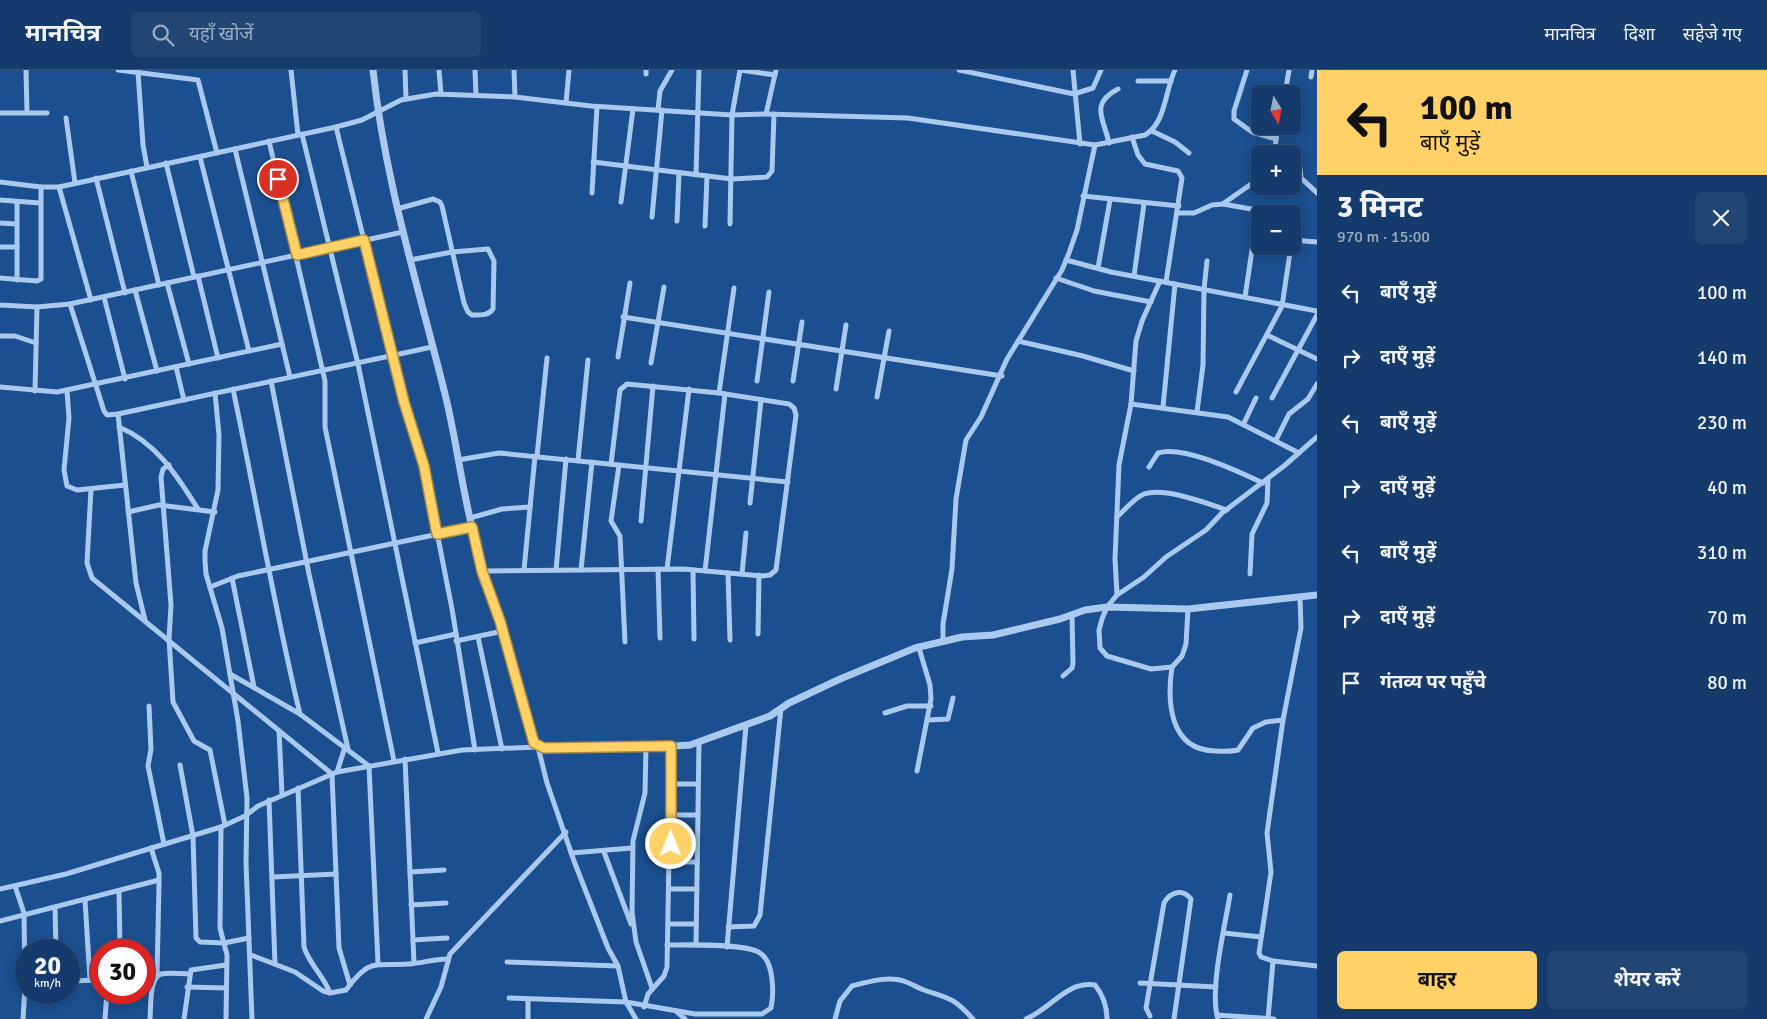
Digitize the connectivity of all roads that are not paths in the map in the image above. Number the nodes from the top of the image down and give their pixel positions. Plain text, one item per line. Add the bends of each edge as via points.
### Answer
1 (26, 70) edge
2 (118, 70) edge
3 (291, 70) edge
4 (373, 70) edge
5 (405, 70) edge
6 (439, 70) edge
7 (475, 70) edge
8 (514, 70) edge
9 (569, 70) edge
10 (672, 70) edge
11 (699, 70) edge
12 (740, 70) edge
13 (959, 70) edge
14 (1073, 70) edge
15 (1101, 70) edge
16 (1175, 70) edge
17 (1247, 70) edge
18 (1289, 70) edge
19 (1312, 70) edge
20 (138, 72) junction
21 (775, 72) edge
22 (1311, 77) dead end
23 (1138, 81) dead end
24 (1170, 81) junction
25 (1286, 85) edge
26 (1118, 89) dead end
27 (440, 94) junction
28 (1074, 94) junction
29 (476, 95) junction
30 (515, 97) junction
31 (406, 99) junction
32 (566, 104) junction
33 (597, 107) junction
34 (633, 108) junction
35 (660, 110) junction
36 (378, 111) junction
37 (696, 112) junction
38 (0, 113) edge
39 (27, 113) junction
40 (47, 113) dead end
41 (766, 114) junction
42 (774, 114) junction
43 (732, 115) junction
44 (66, 118) dead end
45 (336, 127) junction
46 (1152, 131) junction
47 (300, 134) junction
48 (1277, 135) edge
49 (1132, 137) junction
50 (1276, 139) junction
51 (269, 141) junction
52 (1109, 143) junction
53 (1080, 144) junction
54 (1095, 145) junction
55 (1275, 145) edge
56 (235, 149) junction
57 (217, 153) junction
58 (1189, 153) dead end
59 (200, 157) junction
60 (593, 162) junction
61 (166, 163) junction
62 (627, 166) junction
63 (147, 167) junction
64 (131, 170) junction
65 (656, 171) junction
66 (679, 173) junction
67 (696, 175) junction
68 (707, 176) junction
69 (96, 178) junction
70 (1301, 178) edge
71 (732, 179) junction
72 (0, 182) edge
73 (75, 183) junction
74 (1251, 184) edge
75 (41, 187) junction
76 (59, 187) junction
77 (592, 193) dead end
78 (1317, 193) edge
79 (1084, 196) junction
80 (0, 200) edge
81 (1110, 200) junction
82 (17, 202) junction
83 (621, 202) dead end
84 (40, 203) junction
85 (1144, 204) junction
86 (1223, 204) junction
87 (1178, 206) junction
88 (396, 209) junction
89 (1251, 209) edge
90 (1177, 213) junction
91 (652, 217) dead end
92 (677, 221) dead end
93 (0, 223) edge
94 (16, 224) junction
95 (730, 224) dead end
96 (705, 226) dead end
97 (403, 232) junction
98 (364, 240) junction
99 (1301, 241) edge
100 (1317, 242) edge
101 (0, 247) edge
102 (17, 247) junction
103 (331, 248) junction
104 (452, 252) junction
105 (297, 255) junction
106 (1254, 255) edge
107 (1290, 255) edge
108 (410, 260) junction
109 (1066, 260) junction
110 (1207, 261) dead end
111 (261, 263) junction
112 (1098, 268) junction
113 (230, 270) junction
114 (1134, 276) junction
115 (196, 277) junction
116 (0, 278) edge
117 (1056, 278) junction
118 (17, 280) junction
119 (1163, 281) junction
120 (167, 283) junction
121 (630, 284) dead end
122 (1175, 284) junction
123 (159, 285) junction
124 (664, 287) dead end
125 (734, 288) dead end
126 (1204, 289) junction
127 (135, 290) junction
128 (769, 292) dead end
129 (125, 293) junction
130 (104, 298) junction
131 (1245, 298) junction
132 (91, 300) junction
133 (1151, 302) junction
134 (70, 304) junction
135 (0, 305) edge
136 (1282, 306) junction
137 (37, 307) junction
138 (1317, 311) edge
139 (1317, 315) edge
140 (623, 317) junction
141 (658, 322) junction
142 (802, 322) dead end
143 (846, 325) dead end
144 (889, 331) dead end
145 (726, 333) junction
146 (1267, 334) junction
147 (0, 336) edge
148 (762, 339) junction
149 (1018, 341) junction
150 (36, 343) junction
151 (282, 344) junction
152 (798, 344) junction
153 (432, 346) junction
154 (1298, 350) junction
155 (249, 351) junction
156 (842, 351) junction
157 (393, 356) junction
158 (618, 357) dead end
159 (883, 357) junction
160 (218, 358) junction
161 (548, 358) dead end
162 (1317, 359) edge
163 (588, 360) dead end
164 (651, 363) dead end
165 (189, 364) junction
166 (358, 364) junction
167 (176, 367) junction
168 (323, 370) junction
169 (1134, 371) junction
170 (157, 372) junction
171 (1002, 376) junction
172 (290, 377) junction
173 (125, 379) junction
174 (271, 381) junction
175 (757, 381) dead end
176 (794, 381) dead end
177 (1317, 384) edge
178 (96, 386) junction
179 (653, 386) junction
180 (0, 387) edge
181 (233, 389) junction
182 (689, 389) junction
183 (836, 389) dead end
184 (35, 391) junction
185 (67, 391) junction
186 (1236, 392) dead end
187 (215, 393) junction
188 (722, 393) junction
189 (877, 397) dead end
190 (1256, 398) dead end
191 (1272, 398) dead end
192 (184, 400) junction
193 (761, 400) junction
194 (1131, 404) junction
195 (1163, 407) junction
196 (1197, 412) junction
197 (118, 414) junction
198 (1244, 423) junction
199 (119, 427) junction
200 (1317, 437) edge
201 (1276, 440) junction
202 (1299, 453) junction
203 (536, 456) junction
204 (566, 459) junction
205 (458, 460) junction
206 (578, 460) junction
207 (592, 462) junction
208 (611, 464) junction
209 (619, 465) junction
210 (169, 466) junction
211 (1149, 467) dead end
212 (646, 468) junction
213 (678, 471) junction
214 (717, 476) junction
215 (1268, 479) junction
216 (753, 480) junction
217 (788, 482) junction
218 (1263, 483) junction
219 (125, 485) junction
220 (91, 489) junction
221 (750, 503) dead end
222 (165, 506) junction
223 (530, 507) junction
224 (198, 509) junction
225 (1227, 510) junction
226 (128, 512) junction
227 (215, 512) junction
228 (1117, 516) junction
229 (470, 518) junction
230 (640, 521) dead end
231 (472, 527) junction
232 (746, 533) dead end
233 (437, 534) junction
234 (394, 542) junction
235 (352, 552) junction
236 (306, 562) junction
237 (658, 569) junction
238 (667, 569) junction
239 (267, 570) junction
240 (524, 570) junction
241 (556, 570) junction
242 (580, 570) junction
243 (620, 570) junction
244 (693, 570) junction
245 (482, 571) junction
246 (705, 571) junction
247 (728, 572) junction
248 (742, 574) junction
249 (1250, 574) dead end
250 (759, 575) junction
251 (232, 578) junction
252 (210, 587) junction
253 (1117, 595) junction
254 (1317, 596) edge
255 (1300, 597) junction
256 (1107, 607) junction
257 (1188, 610) junction
258 (1072, 615) junction
259 (146, 620) junction
260 (503, 632) junction
261 (456, 634) junction
262 (758, 634) dead end
263 (478, 637) junction
264 (660, 638) dead end
265 (169, 639) junction
266 (694, 639) dead end
267 (730, 640) dead end
268 (456, 641) junction
269 (625, 642) dead end
270 (943, 642) junction
271 (415, 643) junction
272 (919, 648) junction
273 (1172, 667) junction
274 (230, 674) junction
275 (1063, 676) dead end
276 (254, 687) junction
277 (232, 691) junction
278 (953, 698) dead end
279 (149, 706) dead end
280 (931, 706) junction
281 (781, 708) junction
282 (885, 713) dead end
283 (300, 714) junction
284 (928, 720) junction
285 (1283, 720) junction
286 (746, 725) junction
287 (279, 731) junction
288 (699, 742) junction
289 (671, 746) junction
290 (538, 747) junction
291 (646, 747) junction
292 (346, 748) junction
293 (502, 749) junction
294 (475, 750) junction
295 (438, 754) junction
296 (406, 759) junction
297 (394, 761) junction
298 (180, 765) dead end
299 (369, 766) junction
300 (917, 771) dead end
301 (334, 773) junction
302 (671, 784) junction
303 (698, 784) junction
304 (298, 788) junction
305 (282, 794) junction
306 (269, 800) junction
307 (248, 814) junction
308 (671, 815) junction
309 (698, 815) junction
310 (223, 826) junction
311 (566, 832) junction
312 (193, 836) junction
313 (164, 844) junction
314 (151, 848) junction
315 (632, 848) junction
316 (604, 852) junction
317 (571, 853) junction
318 (670, 862) junction
319 (697, 862) junction
320 (444, 870) dead end
321 (410, 872) junction
322 (336, 874) junction
323 (302, 876) junction
324 (273, 877) junction
325 (159, 880) junction
326 (15, 886) junction
327 (670, 888) junction
328 (0, 889) edge
329 (697, 889) junction
330 (119, 890) junction
331 (1230, 895) dead end
332 (85, 900) junction
333 (446, 903) dead end
334 (411, 904) junction
335 (55, 908) junction
336 (24, 916) junction
337 (0, 921) edge
338 (668, 924) junction
339 (696, 924) junction
340 (728, 927) junction
341 (633, 929) junction
342 (1224, 934) junction
343 (1261, 937) junction
344 (249, 938) junction
345 (447, 938) dead end
346 (56, 939) edge
347 (120, 939) edge
348 (413, 940) junction
349 (224, 943) junction
350 (696, 945) junction
351 (668, 946) junction
352 (727, 947) junction
353 (251, 955) junction
354 (447, 959) junction
355 (1272, 961) junction
356 (507, 962) dead end
357 (378, 963) junction
358 (414, 963) junction
359 (275, 964) junction
360 (226, 965) junction
361 (618, 966) junction
362 (1317, 966) edge
363 (189, 974) junction
364 (157, 976) junction
365 (155, 979) edge
366 (80, 980) edge
367 (90, 980) joint
368 (1140, 983) dead end
369 (1150, 984) junction
370 (350, 985) junction
371 (1179, 986) junction
372 (187, 987) junction
373 (1216, 987) junction
374 (226, 988) junction
375 (652, 988) junction
376 (330, 993) junction
377 (509, 998) dead end
378 (528, 999) junction
379 (626, 1002) junction
380 (106, 1004) edge
381 (151, 1004) edge
382 (644, 1006) junction
383 (677, 1012) junction
384 (1150, 1016) dead end
385 (1217, 1017) edge
386 (634, 1018) edge
387 (22, 1019) edge
388 (105, 1019) edge
389 (150, 1019) edge
390 (184, 1019) edge
391 (226, 1019) edge
392 (252, 1019) edge
393 (426, 1019) edge
394 (528, 1019) edge
395 (685, 1019) edge
396 (835, 1019) edge
397 (973, 1019) edge
398 (1026, 1019) edge
399 (1107, 1019) edge
400 (1174, 1019) edge
401 (1268, 1019) edge
402 (1274, 1019) edge

1 - 39 street
2 - 20 street
3 - 47 street
4 - 36 street
5 - 31 street
6 - 27 street
7 - 29 street
8 - 30 street
9 - 32 street
10 - 35 street via 660,91
11 - 37 street
12 - 21 street
12 - 43 street
13 - 28 street
14 - 28 street
15 - 28 street via 1093,88
16 - 24 street
17 - 50 street via 1234,119 1252,132
18 - 25 street
19 - 22 street
20 - 57 street via 198,80
20 - 63 street via 142,145
21 - 41 street
23 - 24 street
24 - 46 street via 1159,120
26 - 52 street via 1102,101 1100,117
27 - 29 street
27 - 31 street
28 - 53 street
29 - 30 street
30 - 32 street
31 - 36 street
32 - 33 street
33 - 34 street
33 - 60 street
34 - 35 street
34 - 62 street
35 - 37 street
35 - 65 street
36 - 45 street via 362,120
36 - 88 street
37 - 43 street
37 - 67 street
38 - 39 street
39 - 40 street
41 - 42 street
41 - 43 street
42 - 53 street via 908,118
42 - 71 street via 771,175 758,179
43 - 71 street
44 - 73 street
45 - 47 street
45 - 98 street
46 - 49 street
46 - 58 street
47 - 51 street
47 - 103 street
48 - 50 street
49 - 52 street
49 - 87 street via 1145,164 1181,174 1183,183
50 - 55 street
51 - 56 street
51 - 105 street
52 - 54 street
53 - 54 street
54 - 79 street
56 - 57 street
56 - 111 street
57 - 59 street
59 - 61 street
59 - 113 street
60 - 62 street
60 - 77 street
61 - 63 street
61 - 115 street
62 - 65 street
62 - 83 street
63 - 64 street
64 - 69 street
64 - 123 street
65 - 66 street
65 - 91 street
66 - 67 street
66 - 92 street
67 - 68 street
68 - 71 street
68 - 96 street
69 - 73 street
69 - 129 street
70 - 78 street
71 - 95 street
72 - 75 street
73 - 76 street
74 - 86 street
75 - 76 street
75 - 84 street
76 - 132 street
79 - 81 street
79 - 109 street via 1078,230
80 - 82 street
81 - 85 street
81 - 112 street
82 - 84 street
82 - 94 street
84 - 118 street via 42,277 37,282
85 - 87 street
85 - 114 street
86 - 89 street
86 - 90 street via 1194,213
87 - 90 street
88 - 97 street
88 - 104 street via 437,200 442,206
90 - 119 street
93 - 94 street
94 - 102 street
97 - 98 street
97 - 108 street
98 - 103 street
98 - 157 street
99 - 100 street
101 - 102 street
102 - 118 street
103 - 105 street
103 - 166 street
104 - 104 street via 491,251 495,279 492,312 482,315 468,312
104 - 108 street
105 - 111 street
105 - 168 street
106 - 131 street
107 - 136 street
108 - 153 street
109 - 112 street
109 - 117 street
110 - 126 street
111 - 113 street
111 - 151 street
112 - 114 street
113 - 115 street
113 - 155 street
114 - 119 street
115 - 120 street
115 - 160 street
116 - 118 street
117 - 133 street via 1094,292
117 - 149 street
119 - 122 street
119 - 133 street
120 - 123 street
120 - 165 street
121 - 140 street
122 - 126 street
122 - 195 street
123 - 127 street
124 - 141 street
125 - 145 street
126 - 131 street
126 - 196 street via 1203,364
127 - 129 street
127 - 170 street
128 - 148 street
129 - 130 street
130 - 132 street
130 - 173 street
131 - 136 street
132 - 134 street
133 - 169 street via 1139,330
134 - 137 street
134 - 178 street
135 - 137 street
136 - 138 street
136 - 146 street
137 - 150 street
139 - 154 street
140 - 141 street
140 - 158 street
141 - 145 street
141 - 164 street
142 - 152 street
143 - 156 street
144 - 159 street
145 - 148 street
145 - 188 street
146 - 154 street
146 - 186 street
147 - 150 street via 15,336
148 - 152 street
148 - 175 street
149 - 169 street
149 - 171 street via 1007,359
150 - 184 street
151 - 155 street
151 - 172 street
152 - 156 street
152 - 176 street
153 - 157 street
153 - 205 street via 446,395
154 - 162 street
154 - 191 street
155 - 160 street
156 - 159 street
156 - 183 street
157 - 166 street
157 - 233 street via 424,466
159 - 171 street
159 - 189 street
160 - 165 street
161 - 203 street
163 - 206 street
165 - 167 street
166 - 168 street
166 - 234 street
167 - 170 street
167 - 192 street
168 - 172 street
168 - 235 street via 325,427
169 - 194 street
170 - 173 street
171 - 270 street via 982,417 966,440 956,499
172 - 174 street
173 - 178 street
174 - 181 street
174 - 236 street
177 - 201 street via 1308,399 1290,414
178 - 185 street
178 - 197 street via 107,415
179 - 182 street
179 - 208 street via 633,384 620,390
179 - 212 street
180 - 184 street
181 - 187 street
181 - 239 street
182 - 188 street
182 - 213 street
184 - 185 street
185 - 220 street via 69,418 65,482 71,488
187 - 192 street
187 - 227 street via 219,435
188 - 193 street
188 - 214 street
190 - 198 street
192 - 197 street
193 - 216 street
193 - 217 street via 794,408 796,415
194 - 195 street
194 - 228 street via 1119,465
195 - 196 street
196 - 198 street
197 - 199 street
198 - 201 street
199 - 210 street via 154,448
199 - 219 street
200 - 202 street
201 - 202 street
202 - 215 street
203 - 204 street
203 - 205 street via 499,452
203 - 223 street
204 - 206 street
204 - 241 street
205 - 229 street
206 - 207 street
207 - 208 street
207 - 242 street
208 - 209 street
209 - 212 street
209 - 243 street via 612,522 620,536
210 - 222 street via 161,473
210 - 224 street
211 - 218 street via 1158,453 1173,452 1212,461
212 - 213 street
212 - 230 street
213 - 214 street
213 - 238 street
214 - 216 street
214 - 246 street
215 - 218 street
215 - 249 street via 1267,503 1252,534
216 - 217 street
216 - 221 street
217 - 250 street via 776,570 770,575
218 - 225 street
219 - 220 street
219 - 226 street
220 - 259 street via 87,550 89,573
222 - 224 street
222 - 226 street
222 - 265 street via 171,612
223 - 229 street via 502,509
223 - 240 street
224 - 227 street
225 - 228 street via 1193,499 1150,493 1139,497
225 - 253 street via 1206,530
226 - 259 street via 136,583
227 - 252 street via 205,551
228 - 253 street
229 - 231 street
231 - 233 street
231 - 245 street
232 - 248 street
233 - 234 street
233 - 261 street
234 - 235 street
234 - 271 street
235 - 236 street
235 - 297 street
236 - 239 street
236 - 292 street
237 - 238 street
237 - 243 street
237 - 264 street
238 - 244 street
239 - 251 street
239 - 283 street
240 - 241 street
240 - 245 street
241 - 242 street
242 - 243 street
243 - 269 street
244 - 246 street
244 - 266 street
245 - 260 street
246 - 247 street
247 - 248 street
247 - 267 street
248 - 250 street
250 - 262 street
251 - 252 street
251 - 276 street
252 - 274 street via 220,617
253 - 256 street
254 - 255 street
255 - 257 street
255 - 285 street via 1300,633
256 - 257 street
256 - 258 street
256 - 273 street via 1099,630 1102,652 1151,669
257 - 273 street via 1186,644 1182,656
258 - 270 street via 993,635
258 - 275 street via 1073,663
259 - 265 street
260 - 263 street
260 - 290 street via 526,720
261 - 268 street
261 - 271 street
263 - 268 street
263 - 293 street
265 - 277 street
265 - 310 street via 173,702 194,741 210,750
268 - 294 street
270 - 272 street
271 - 295 street
272 - 280 street via 930,685
272 - 281 street via 840,678
273 - 285 street via 1170,709 1180,734 1197,748 1238,750 1253,728
274 - 276 street
274 - 277 street
276 - 283 street
277 - 287 street
277 - 307 street
278 - 284 street via 948,720
279 - 313 street via 151,749 148,766
280 - 282 street via 907,706
280 - 284 street
281 - 286 street
281 - 340 street via 760,916 754,926
283 - 292 street
284 - 300 street
285 - 343 street via 1268,833 1271,872
286 - 288 street
286 - 340 street
287 - 301 street
287 - 305 street
288 - 289 street
288 - 303 street
289 - 291 street
289 - 302 street
290 - 291 street
290 - 293 street
290 - 311 street via 547,783
291 - 315 street via 645,794
292 - 299 street
292 - 301 street
293 - 294 street
294 - 295 street
295 - 296 street
296 - 297 street
296 - 321 street
297 - 299 street
298 - 312 street
299 - 301 street
299 - 357 street
301 - 304 street
301 - 322 street
302 - 303 street
302 - 308 street
303 - 309 street
304 - 305 street
304 - 323 street
305 - 306 street
306 - 307 street
306 - 324 street
307 - 310 street
307 - 344 street
308 - 309 street
308 - 318 street
309 - 319 street
310 - 312 street
310 - 349 street via 220,928
311 - 317 street
311 - 354 street
312 - 313 street
312 - 349 street via 194,934 200,942
313 - 314 street
314 - 325 street
314 - 326 street
315 - 316 street
315 - 341 street
316 - 317 street
316 - 341 street
317 - 361 street
318 - 319 street
318 - 327 street
319 - 329 street
320 - 321 street
321 - 334 street
322 - 323 street
322 - 370 street via 338,948
323 - 324 street
323 - 376 street via 304,947
324 - 359 street
325 - 330 street
325 - 364 street
326 - 328 street
326 - 336 street
327 - 329 street
327 - 338 street
329 - 339 street
330 - 332 street
330 - 347 street
331 - 342 street
332 - 335 street
332 - 367 street
333 - 334 street
334 - 348 street
335 - 336 street
335 - 346 street
336 - 337 street
336 - 387 street
338 - 339 street
338 - 351 street
339 - 350 street
340 - 352 street
341 - 375 street
342 - 343 street
342 - 373 street
343 - 355 street via 1261,957
344 - 349 street
344 - 353 street
345 - 348 street
348 - 358 street
349 - 360 street
350 - 351 street
350 - 352 street
351 - 375 street via 666,972
352 - 383 street via 750,949 764,956 772,980 771,1008 762,1014
353 - 359 street
353 - 392 street
354 - 358 street
354 - 393 street via 441,987
355 - 362 street
355 - 401 street
356 - 361 street
357 - 358 street
357 - 370 street via 363,970
359 - 376 street
360 - 363 street via 194,968
360 - 374 street
361 - 379 street
363 - 364 street
363 - 372 street
364 - 365 street
366 - 367 street
368 - 369 street
369 - 371 street
369 - 371 street via 1164,903 1176,892 1191,899
369 - 384 street via 1146,1008
370 - 376 street via 341,993
371 - 373 street
371 - 400 street
372 - 374 street
372 - 390 street
373 - 385 street
374 - 391 street
375 - 382 street
377 - 378 street
378 - 379 street
378 - 394 street
379 - 382 street
379 - 386 street
380 - 388 street
381 - 389 street
382 - 383 street
383 - 395 street
385 - 401 street
396 - 397 street via 840,1001 852,986 888,980 905,981 949,997
398 - 399 street via 1045,1010 1071,988 1089,984 1099,989
401 - 402 street

